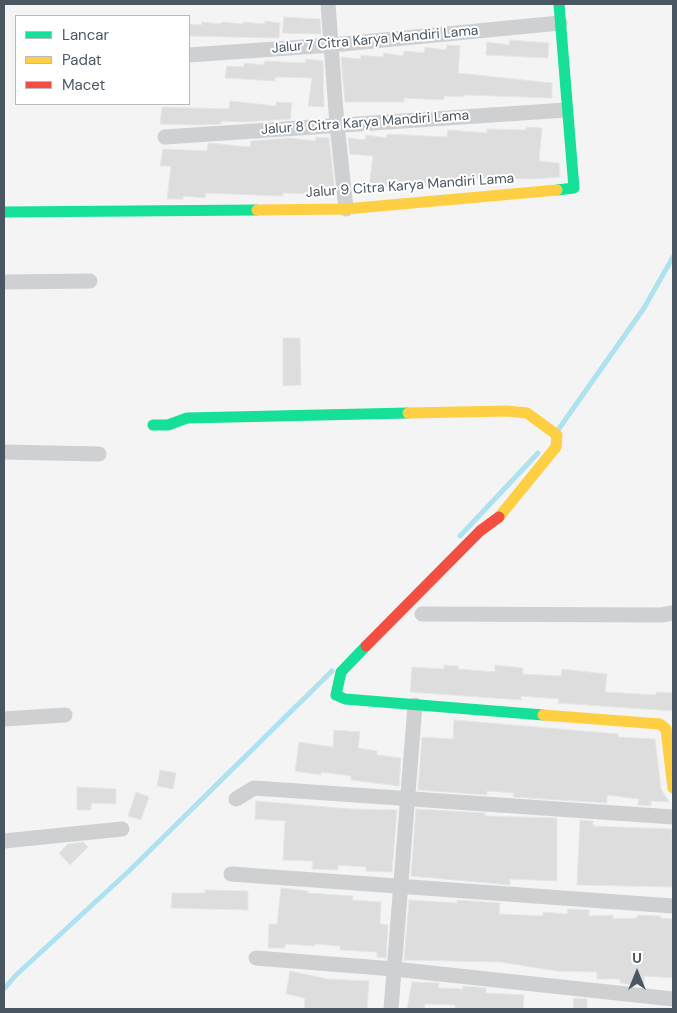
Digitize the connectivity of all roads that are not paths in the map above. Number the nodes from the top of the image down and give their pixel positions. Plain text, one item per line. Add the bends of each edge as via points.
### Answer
1 (328, 4) edge
2 (559, 4) edge
3 (560, 23) junction
4 (332, 45) junction
5 (190, 55) edge
6 (566, 110) junction
7 (337, 124) junction
8 (165, 137) dead end
9 (346, 209) junction
10 (4, 212) edge
11 (90, 281) dead end
12 (4, 282) edge
13 (153, 425) dead end
14 (4, 452) edge
15 (99, 454) dead end
16 (673, 613) edge
17 (422, 614) dead end
18 (415, 705) junction
19 (65, 715) dead end
20 (4, 719) edge
21 (673, 788) edge
22 (236, 799) dead end
23 (408, 799) junction
24 (673, 817) edge
25 (122, 829) dead end
26 (4, 841) edge
27 (231, 874) dead end
28 (401, 886) junction
29 (673, 906) edge
30 (256, 958) dead end
31 (394, 969) junction
32 (673, 999) edge
33 (391, 1009) edge

1 - 4 street
2 - 3 street
3 - 4 street, Jalur 7 Citra Karya Mandiri Lama
3 - 6 street
4 - 5 street, Jalur 7 Citra Karya Mandiri Lama
4 - 7 street
6 - 7 street, Jalur 8 Citra Karya Mandiri Lama
6 - 9 street, Jalur 9 Citra Karya Mandiri Lama via 574,188
7 - 8 street, Jalur 8 Citra Karya Mandiri Lama
7 - 9 street
9 - 10 street, Jalur 9 Citra Karya Mandiri Lama
11 - 12 street
13 - 18 street via 168,425 187,418 506,411 527,414 557,435 556,447 500,516 473,538 338,678 336,692 340,698
14 - 15 street
16 - 17 street
18 - 21 street via 660,724 666,729
18 - 23 street
19 - 20 street
22 - 23 street via 254,788
23 - 24 street
23 - 28 street
25 - 26 street
27 - 28 street
28 - 29 street
28 - 31 street
30 - 31 street
31 - 32 street
31 - 33 street

